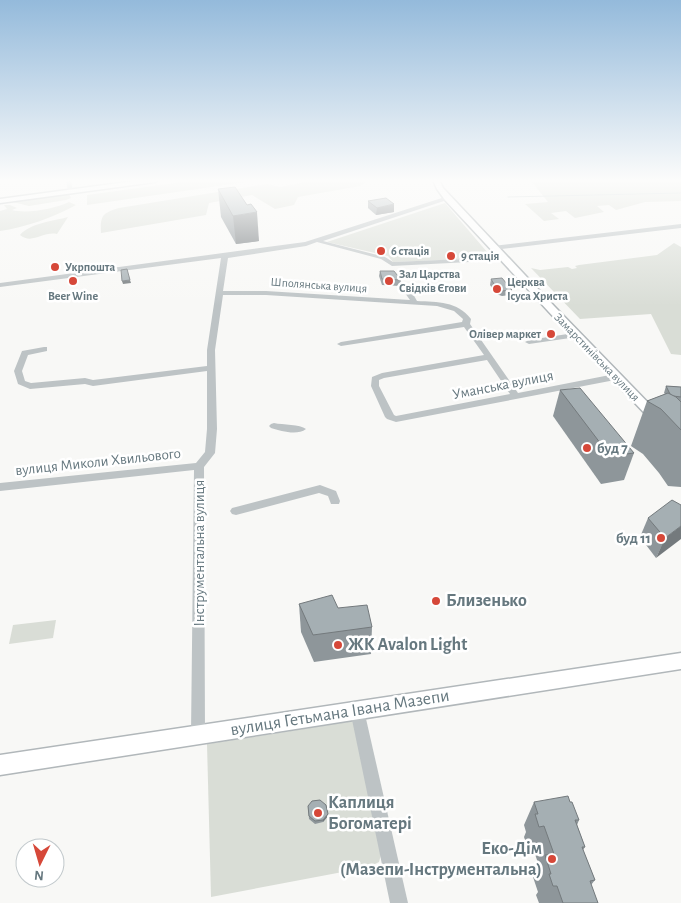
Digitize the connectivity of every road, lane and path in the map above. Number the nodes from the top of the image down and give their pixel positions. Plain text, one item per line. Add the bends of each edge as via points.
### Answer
1 (377, 222) edge
2 (470, 222) edge
3 (681, 226) edge
4 (318, 242) junction
5 (493, 248) junction
6 (225, 256) junction
7 (487, 260) dead end
8 (0, 285) edge
9 (406, 289) dead end
10 (221, 293) junction
11 (415, 303) junction
12 (466, 324) junction
13 (574, 335) junction
14 (529, 342) dead end
15 (341, 344) dead end
16 (44, 349) dead end
17 (488, 358) junction
18 (210, 368) junction
19 (615, 377) junction
20 (516, 396) junction
21 (661, 421) edge
22 (274, 426) dead end
23 (301, 429) dead end
24 (199, 466) junction
25 (0, 487) edge
26 (335, 501) dead end
27 (236, 511) dead end
28 (677, 663) edge
29 (357, 710) junction
30 (198, 734) junction
31 (0, 765) edge
32 (399, 903) edge

1 - 4 street
2 - 5 main road, Замарстинівська вулиця
3 - 5 street
4 - 6 street
4 - 7 street via 383,258 392,264
5 - 13 main road, Замарстинівська вулиця
6 - 8 street
6 - 10 street, Інструментальна вулиця
9 - 11 street
10 - 11 street, Шполянська вулиця via 266,292
10 - 18 street, Інструментальна вулиця
11 - 12 street, Шполянська вулиця via 456,308 467,320
12 - 15 street
12 - 17 street
13 - 14 street
13 - 19 main road, Замарстинівська вулиця
16 - 18 street via 25,353 18,371 22,382 30,386 93,382
17 - 20 street
17 - 20 street, Уманська вулиця via 382,376 375,379 375,386 390,417 396,419
18 - 24 street, Інструментальна вулиця via 210,453
19 - 20 street, Уманська вулиця
19 - 21 main road, Замарстинівська вулиця
22 - 23 street
24 - 25 street, вулиця Миколи Хвильового
24 - 30 street, Інструментальна вулиця
26 - 27 street via 332,494 320,489
28 - 29 main road, вулиця Гетьмана Івана Мазепи
29 - 30 main road, вулиця Гетьмана Івана Мазепи
29 - 32 street
30 - 31 main road, вулиця Гетьмана Івана Мазепи

